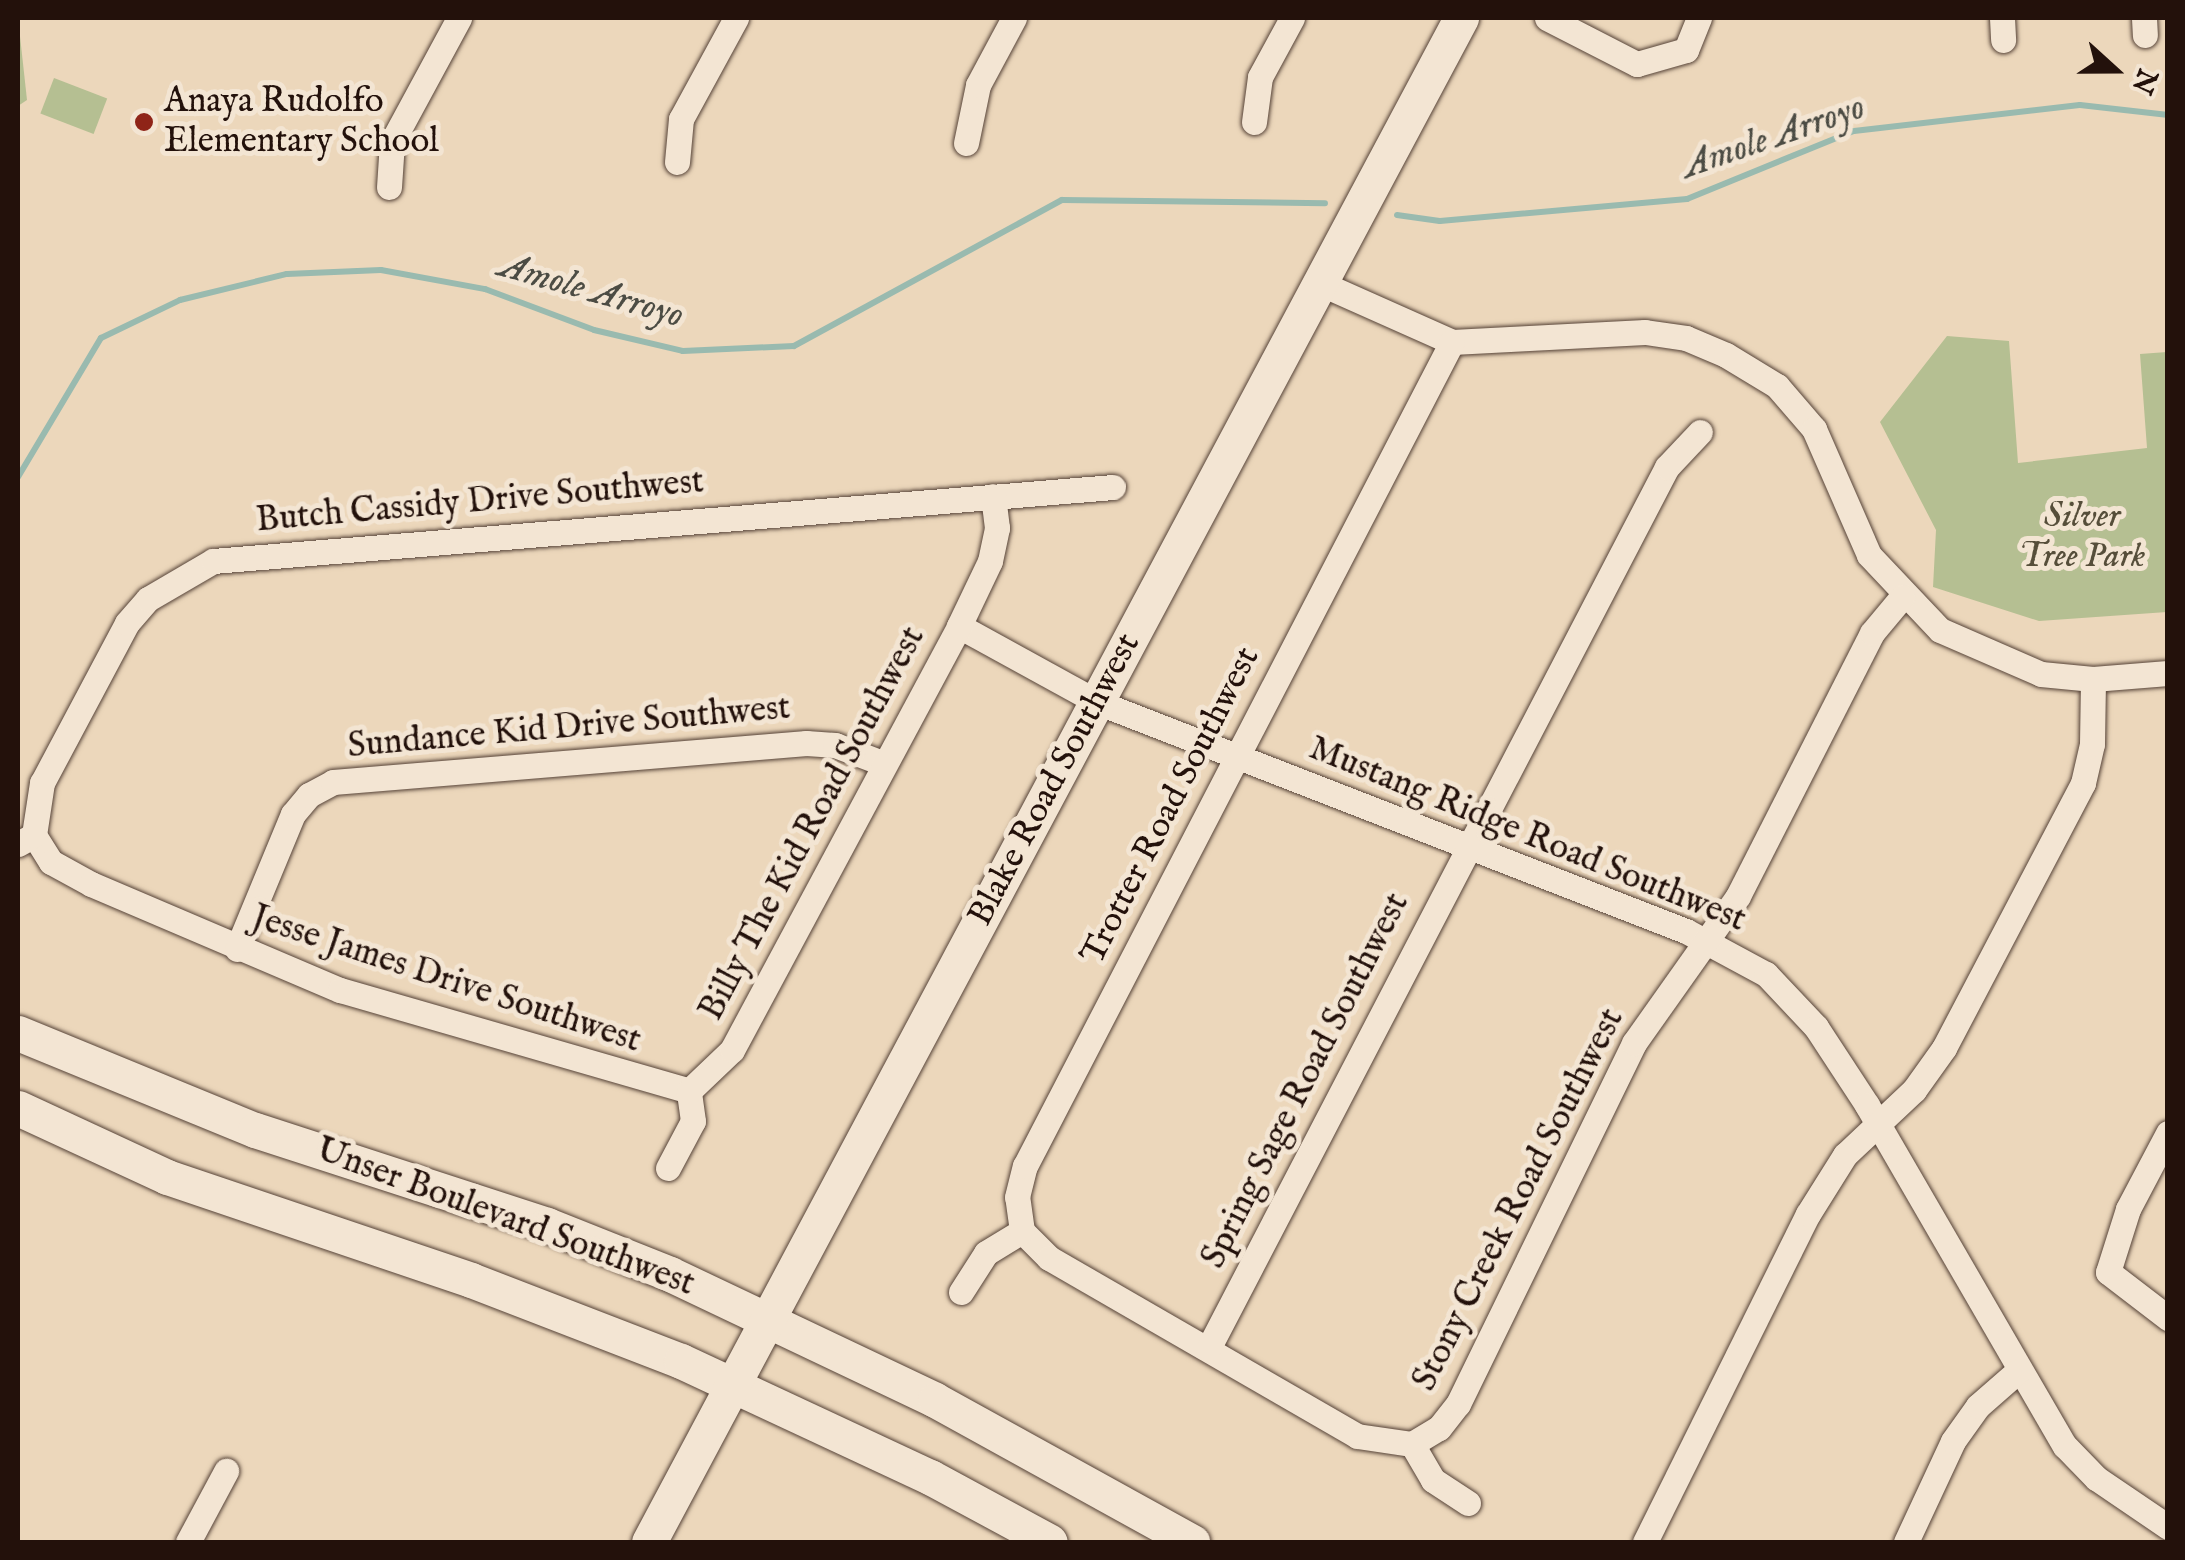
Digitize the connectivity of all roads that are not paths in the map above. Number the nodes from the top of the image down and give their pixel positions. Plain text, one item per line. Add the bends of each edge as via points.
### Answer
1 (458, 18) edge
2 (736, 18) edge
3 (1014, 18) edge
4 (1292, 18) edge
5 (1461, 18) edge
6 (1548, 18) edge
7 (1698, 18) edge
8 (1254, 122) dead end
9 (966, 143) dead end
10 (677, 162) dead end
11 (389, 187) dead end
12 (1322, 284) junction
13 (1452, 342) junction
14 (1700, 432) dead end
15 (1113, 487) dead end
16 (993, 496) junction
17 (1902, 597) junction
18 (959, 626) junction
19 (2168, 674) edge
20 (2093, 680) junction
21 (1097, 702) junction
22 (1235, 755) junction
23 (885, 764) junction
24 (26, 839) edge
25 (1467, 845) junction
26 (1708, 940) junction
27 (237, 949) junction
28 (18, 1032) edge
29 (688, 1091) junction
30 (18, 1108) edge
31 (1878, 1124) junction
32 (2168, 1133) edge
33 (668, 1168) dead end
34 (1022, 1231) junction
35 (961, 1292) dead end
36 (767, 1316) junction
37 (2168, 1318) edge
38 (1208, 1349) junction
39 (2018, 1371) junction
40 (731, 1382) junction
41 (1412, 1444) junction
42 (226, 1471) dead end
43 (1468, 1503) dead end
44 (2167, 1527) edge
45 (188, 1542) edge
46 (650, 1542) edge
47 (1050, 1542) edge
48 (1192, 1542) edge
49 (1645, 1542) edge
50 (1906, 1542) edge
51 (2159, 1542) edge

1 - 11 street via 392,142
2 - 10 street via 681,120
3 - 9 street via 978,85
4 - 8 street via 1260,77
5 - 12 main road, Blake Road Southwest
6 - 7 street via 1637,64 1686,50
12 - 13 street
12 - 21 main road, Blake Road Southwest
13 - 17 street via 1645,332 1686,338 1726,355 1776,386 1814,428 1869,555
13 - 22 street, Trotter Road Southwest
14 - 25 street, Spring Sage Road Southwest via 1667,468
15 - 16 street, Butch Cassidy Drive Southwest
16 - 18 street, Billy The Kid Road Southwest via 997,528 990,560
16 - 24 street, Butch Cassidy Drive Southwest via 213,560 148,599 127,623 42,783
17 - 20 street via 1940,630 1986,655 2042,674
17 - 26 street, Stony Creek Road Southwest via 1872,633 1738,896
18 - 21 street, Mustang Ridge Road Southwest
18 - 23 street, Billy The Kid Road Southwest
19 - 20 street
20 - 31 street via 2092,744 2083,783 1944,1048
21 - 22 street, Mustang Ridge Road Southwest
21 - 36 main road, Blake Road Southwest
22 - 25 street, Mustang Ridge Road Southwest
22 - 34 street, Trotter Road Southwest via 1026,1166 1017,1197
23 - 27 street, Sundance Kid Drive Southwest via 836,745 806,743 333,782 308,795 293,814
23 - 29 street, Billy The Kid Road Southwest via 732,1050
24 - 27 street, Jesse James Drive Southwest via 51,862
25 - 26 street, Mustang Ridge Road Southwest
25 - 38 street, Spring Sage Road Southwest
26 - 31 street, Mustang Ridge Road Southwest via 1766,974 1816,1027
26 - 41 street, Stony Creek Road Southwest via 1634,1043 1458,1404
27 - 29 street, Jesse James Drive Southwest via 340,990
28 - 36 main road, Unser Boulevard Southwest via 255,1130 547,1225
29 - 33 street via 692,1121
30 - 40 main road, Unser Boulevard Southwest via 168,1177 471,1280
31 - 39 street, Mustang Ridge Road Southwest
31 - 49 street via 1845,1155 1808,1214
32 - 37 street via 2128,1209 2108,1272
34 - 35 street via 986,1253
34 - 38 street via 1048,1258
36 - 40 main road, Blake Road Southwest
36 - 48 main road, Unser Boulevard Southwest
38 - 41 street via 1357,1436
39 - 44 street, Mustang Ridge Road Southwest via 2065,1446 2096,1478
39 - 50 street via 1978,1406 1954,1441
40 - 46 main road, Blake Road Southwest
40 - 47 main road, Unser Boulevard Southwest
41 - 43 street via 1434,1480
42 - 45 street
44 - 51 street

